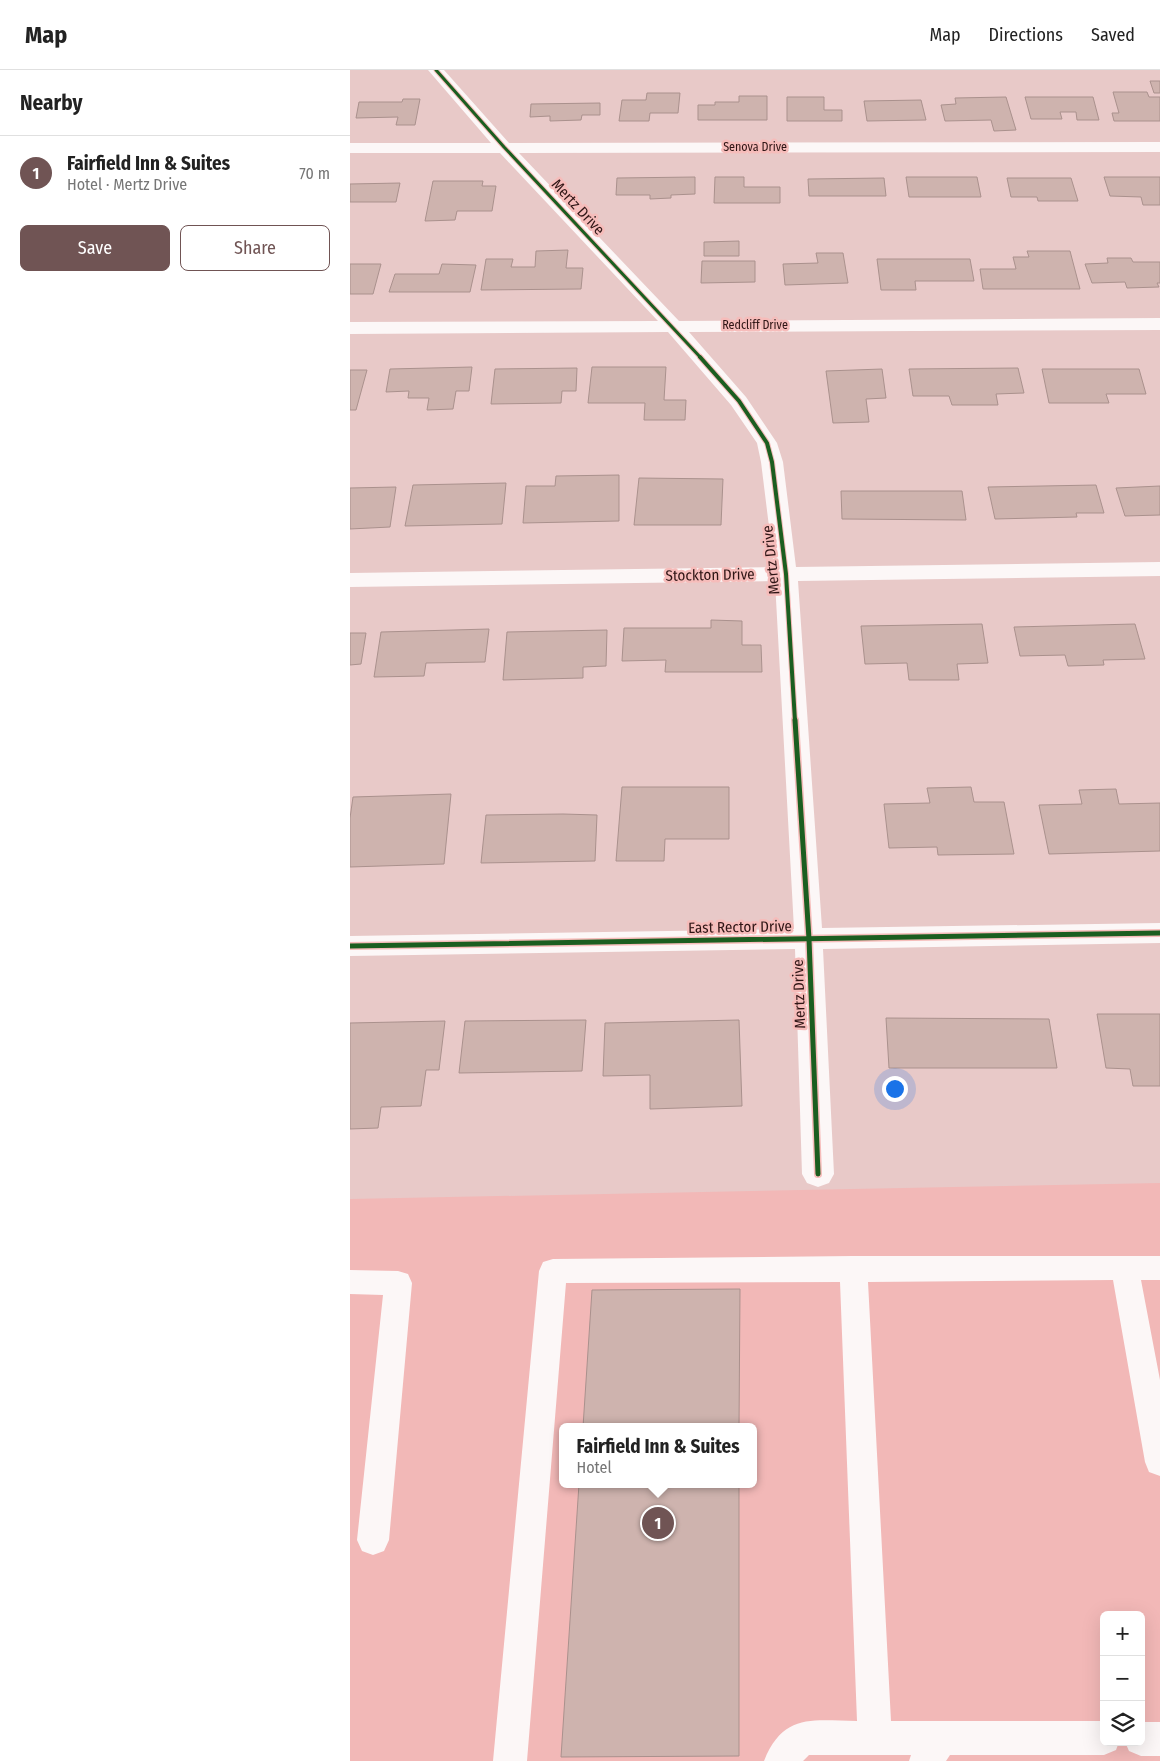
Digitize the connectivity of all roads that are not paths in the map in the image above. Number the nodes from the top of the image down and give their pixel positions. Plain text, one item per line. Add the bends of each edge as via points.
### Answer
1 (436, 70) edge
2 (504, 147) junction
3 (1160, 147) edge
4 (350, 148) edge
5 (1160, 324) edge
6 (674, 326) junction
7 (350, 328) edge
8 (1160, 570) edge
9 (786, 574) junction
10 (350, 580) edge
11 (1160, 933) edge
12 (809, 939) junction
13 (350, 946) edge
14 (818, 1174) dead end
15 (854, 1268) junction
16 (1125, 1268) junction
17 (1160, 1268) edge
18 (350, 1282) edge
19 (1160, 1462) edge
20 (374, 1540) dead end
21 (875, 1737) junction
22 (1100, 1738) edge
23 (1145, 1738) edge
24 (1160, 1738) edge
25 (933, 1750) edge
26 (510, 1761) edge
27 (781, 1761) edge

1 - 2 street, Mertz Drive
2 - 3 street, Senova Drive
2 - 4 street, Senova Drive
2 - 6 street, Mertz Drive
5 - 6 street, Redcliff Drive
6 - 7 street, Redcliff Drive
6 - 9 street, Mertz Drive via 739,401 767,443
8 - 9 street, Stockton Drive
9 - 10 street, Stockton Drive
9 - 12 street, Mertz Drive
11 - 12 street, East Rector Drive
12 - 13 street, East Rector Drive
12 - 14 street, Mertz Drive
15 - 16 lane
15 - 21 lane
15 - 26 lane via 553,1271
16 - 17 lane
16 - 19 lane
18 - 20 lane via 398,1282
21 - 25 lane
21 - 27 lane via 801,1738
22 - 25 lane
23 - 24 lane

